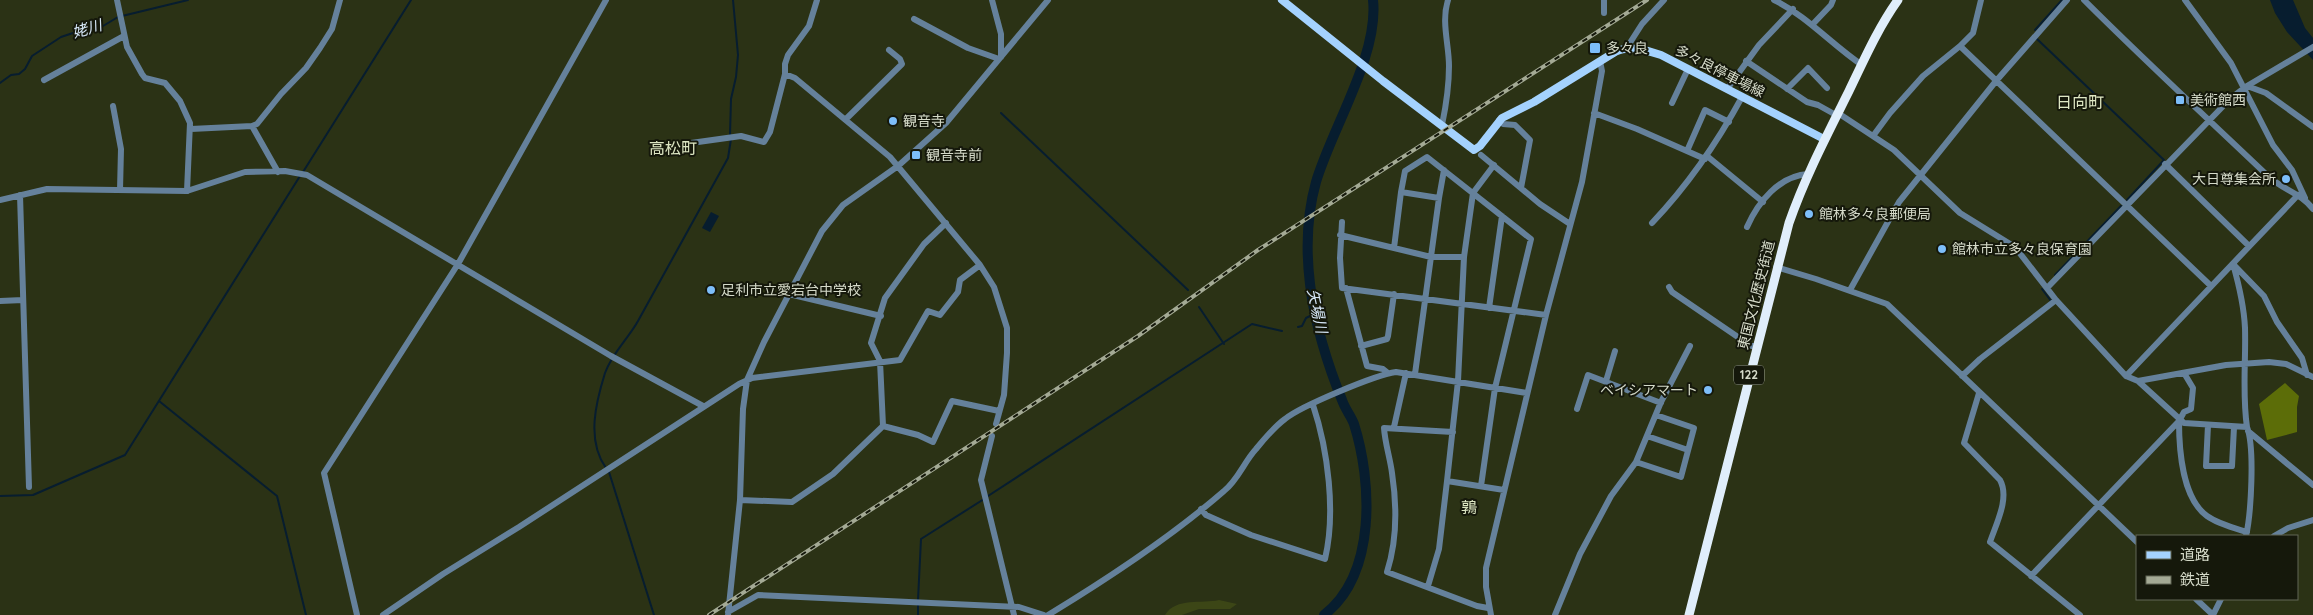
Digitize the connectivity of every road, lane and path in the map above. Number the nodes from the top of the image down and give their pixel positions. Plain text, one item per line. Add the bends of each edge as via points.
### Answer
1 (117, 0) edge
2 (340, 0) edge
3 (606, 0) edge
4 (817, 0) edge
5 (992, 0) edge
6 (1048, 0) edge
7 (1282, 0) edge
8 (1448, 0) edge
9 (1604, 0) edge
10 (1664, 0) edge
11 (1774, 0) edge
12 (1833, 0) edge
13 (1898, 0) edge
14 (1981, 0) edge
15 (2067, 0) edge
16 (2084, 0) edge
17 (2185, 0) edge
18 (1793, 9) junction
19 (1604, 13) dead end
20 (914, 19) dead end
21 (1812, 25) junction
22 (124, 36) junction
23 (1960, 46) junction
24 (2313, 47) edge
25 (1626, 49) junction
26 (889, 50) dead end
27 (1000, 58) junction
28 (1600, 61) junction
29 (1746, 62) junction
30 (1862, 65) junction
31 (1688, 70) junction
32 (785, 74) junction
33 (44, 80) dead end
34 (1996, 81) junction
35 (2245, 87) junction
36 (1827, 88) dead end
37 (1727, 89) junction
38 (1788, 89) junction
39 (1742, 97) junction
40 (1672, 103) dead end
41 (113, 106) dead end
42 (1594, 113) junction
43 (1837, 114) junction
44 (846, 119) junction
45 (1499, 120) junction
46 (2208, 120) junction
47 (1729, 122) junction
48 (1442, 125) junction
49 (252, 126) junction
50 (2313, 127) edge
51 (191, 129) junction
52 (1873, 136) junction
53 (1824, 139) junction
54 (691, 143) dead end
55 (1687, 151) junction
56 (1481, 155) dead end
57 (1706, 157) junction
58 (2165, 164) junction
59 (898, 166) junction
60 (1494, 166) junction
61 (1444, 170) junction
62 (278, 172) junction
63 (1808, 174) junction
64 (1921, 176) junction
65 (1521, 188) junction
66 (120, 190) junction
67 (187, 191) junction
68 (1401, 192) junction
69 (1473, 193) junction
70 (2298, 195) junction
71 (20, 196) junction
72 (1438, 198) junction
73 (2305, 198) junction
74 (0, 200) edge
75 (1763, 202) junction
76 (2126, 205) junction
77 (2313, 210) edge
78 (1502, 216) junction
79 (1342, 222) dead end
80 (946, 223) junction
81 (1652, 223) dead end
82 (1570, 224) junction
83 (1747, 227) dead end
84 (1340, 235) junction
85 (2249, 246) junction
86 (1394, 248) junction
87 (1431, 257) junction
88 (1464, 257) junction
89 (458, 264) junction
90 (2233, 264) junction
91 (980, 266) junction
92 (1776, 267) junction
93 (2211, 286) junction
94 (1669, 287) dead end
95 (1347, 288) junction
96 (2047, 288) junction
97 (1850, 290) junction
98 (789, 294) junction
99 (1394, 294) junction
100 (1426, 299) junction
101 (23, 300) junction
102 (2056, 300) junction
103 (0, 301) edge
104 (1462, 304) junction
105 (1489, 308) junction
106 (1514, 311) junction
107 (1546, 315) junction
108 (881, 316) junction
109 (1361, 346) junction
110 (1690, 346) dead end
111 (1756, 346) junction
112 (1615, 351) dead end
113 (880, 361) junction
114 (2245, 364) junction
115 (1406, 373) junction
116 (2184, 373) junction
117 (1388, 374) junction
118 (1415, 374) junction
119 (1962, 376) junction
120 (2126, 376) junction
121 (2310, 376) edge
122 (747, 380) junction
123 (1458, 381) junction
124 (1606, 381) junction
125 (2138, 381) junction
126 (1495, 388) junction
127 (1527, 393) junction
128 (1980, 393) junction
129 (1315, 404) junction
130 (1660, 404) junction
131 (703, 406) junction
132 (1578, 409) dead end
133 (999, 411) junction
134 (1656, 415) junction
135 (2179, 421) junction
136 (996, 424) dead end
137 (2208, 425) junction
138 (883, 426) junction
139 (2234, 426) junction
140 (1394, 427) junction
141 (2248, 429) junction
142 (1453, 432) junction
143 (992, 436) dead end
144 (1647, 436) junction
145 (1688, 450) junction
146 (1636, 462) junction
147 (1447, 481) junction
148 (2313, 485) edge
149 (1481, 486) junction
150 (29, 487) dead end
151 (1504, 490) junction
152 (740, 500) junction
153 (2099, 506) junction
154 (1201, 510) junction
155 (2313, 520) edge
156 (2246, 534) edge
157 (2276, 535) edge
158 (2136, 541) edge
159 (2031, 576) junction
160 (1428, 586) junction
161 (2197, 600) edge
162 (2220, 600) edge
163 (1014, 606) junction
164 (1488, 608) junction
165 (728, 613) edge
166 (357, 615) edge
167 (384, 615) edge
168 (1014, 615) edge
169 (1046, 615) edge
170 (1491, 615) edge
171 (1555, 615) edge
172 (1689, 615) edge
173 (2080, 615) edge
174 (2213, 615) edge

1 - 22 street
2 - 49 street via 332,29 316,54
3 - 89 street
4 - 32 street via 809,26 788,55
5 - 27 street via 1001,34
6 - 27 street
7 - 48 main road
8 - 48 street via 1445,12 1449,67
9 - 19 street
10 - 25 street via 1642,24
11 - 18 street
12 - 21 street
13 - 30 highway, 東国文化歴史街道 / 122
14 - 23 street via 1973,33
15 - 34 street
16 - 46 street
17 - 35 street
18 - 21 street
18 - 29 street
20 - 27 street via 968,48
21 - 30 street
22 - 33 street
22 - 51 street via 142,74 145,78 165,83 180,101
23 - 34 street
23 - 52 street via 1923,76
24 - 35 street
25 - 28 main road
25 - 31 main road, 多々良停車場線 via 1654,53
26 - 44 street via 902,64
27 - 59 street via 951,117
28 - 42 street via 1602,71
28 - 45 main road
29 - 37 street
29 - 38 street
30 - 43 highway, 東国文化歴史街道 / 122
31 - 37 main road, 多々良停車場線
31 - 40 street
32 - 44 street
32 - 54 street via 770,132 764,142 746,136
34 - 64 street
34 - 76 street
35 - 46 street
35 - 50 street via 2266,94
35 - 73 street via 2273,145 2292,170
36 - 38 street via 1808,68
37 - 39 main road, 多々良停車場線
38 - 43 street via 1807,102
39 - 47 street
39 - 53 main road, 多々良停車場線
41 - 66 street via 121,149
42 - 55 street
42 - 82 street via 1582,182
43 - 52 street
43 - 53 highway, 東国文化歴史街道 / 122
44 - 59 street
45 - 48 main road via 1474,150
45 - 65 street via 1503,124 1515,125 1530,140
46 - 58 street
46 - 70 street via 2275,182
47 - 55 street via 1705,110
47 - 57 street
49 - 51 street
49 - 62 street
51 - 67 street
52 - 64 street via 1894,150
53 - 63 highway, 東国文化歴史街道 / 122
55 - 57 street
56 - 60 street
57 - 75 street
57 - 81 street
58 - 76 street
58 - 85 street
59 - 80 street
59 - 98 street via 854,197 828,221
60 - 65 street
60 - 69 street
61 - 68 street via 1424,157 1405,171
61 - 69 street
61 - 72 street
62 - 67 street via 245,172
62 - 89 street via 302,174
63 - 75 street via 1787,179
63 - 92 highway, 東国文化歴史街道 / 122
64 - 96 street via 1960,213 2015,247
64 - 97 street via 1899,202
65 - 82 street
66 - 67 street
66 - 71 street via 46,189
68 - 72 street
68 - 86 street
69 - 78 street
69 - 88 street
70 - 73 street
70 - 85 street
71 - 74 street
71 - 101 street
72 - 87 street
73 - 77 street
75 - 83 street
76 - 93 street
76 - 96 street
78 - 105 street
78 - 106 street via 1531,239
79 - 84 street
80 - 91 street
80 - 108 street via 924,244 886,298
82 - 107 street
84 - 86 street
84 - 95 street via 1342,288
85 - 90 street
86 - 87 street
87 - 88 street
87 - 100 street
88 - 104 street
89 - 131 street via 613,357
89 - 166 street via 324,474
90 - 93 street
90 - 114 street via 2240,288
90 - 121 street via 2264,296 2276,322 2302,358
91 - 113 street via 960,280 958,292 940,315 928,311 900,360
91 - 133 street via 994,287 1007,328 1006,379
92 - 97 street
92 - 111 highway, 東国文化歴史街道 / 122
93 - 120 street
94 - 111 street via 1705,315 1751,346
95 - 99 street
95 - 109 street
96 - 102 street
97 - 119 street via 1887,304
98 - 108 street
98 - 122 street
99 - 100 street
99 - 109 street via 1387,339
100 - 104 street
100 - 118 street
101 - 103 street
101 - 150 street
102 - 119 street
102 - 120 street
104 - 105 street
104 - 123 street
105 - 106 street
106 - 107 street
106 - 126 street
107 - 127 street
108 - 113 street via 871,343
109 - 117 street via 1367,366 1383,369
110 - 130 street
111 - 172 highway, 東国文化歴史街道 / 122
112 - 124 street
113 - 122 street
113 - 138 street
114 - 116 street
114 - 121 street via 2277,362
114 - 141 street via 2244,407
115 - 117 street
115 - 118 street
115 - 140 street
116 - 125 street
116 - 135 street via 2193,388 2191,408
117 - 129 street
118 - 123 street
119 - 128 street
120 - 125 street
122 - 131 street
122 - 152 street
123 - 126 street
123 - 142 street
124 - 130 street
124 - 132 street via 1588,374
125 - 135 street
126 - 127 street
126 - 149 street
127 - 151 street
128 - 153 street
128 - 159 street via 1964,443 2003,486 2003,500 1990,542
129 - 154 street via 1284,419 1247,459 1231,484
129 - 154 street via 1330,504 1325,560 1251,535
130 - 134 street
131 - 167 street
133 - 136 street
133 - 138 street via 952,401 933,442
134 - 144 street
134 - 145 street via 1694,428
135 - 137 street
135 - 153 street
135 - 156 street via 2184,479 2201,511
137 - 139 street
137 - 139 street via 2206,466 2232,466
138 - 152 street via 833,474 792,502
139 - 141 street
140 - 142 street
140 - 160 street via 1384,428 1395,520 1394,547 1387,572
141 - 148 street
141 - 156 street via 2251,504
142 - 147 street
143 - 163 street via 981,480
144 - 145 street
144 - 146 street
145 - 146 street via 1681,477
146 - 171 street via 1611,496 1580,554
147 - 149 street
147 - 160 street via 1439,549
149 - 151 street
151 - 164 street via 1486,568
152 - 165 street
153 - 158 street
153 - 159 street
154 - 169 street via 1125,566
155 - 157 street
159 - 173 street
160 - 164 street
161 - 174 street
162 - 174 street
163 - 165 street via 758,595
163 - 168 street
163 - 169 street
164 - 170 street

